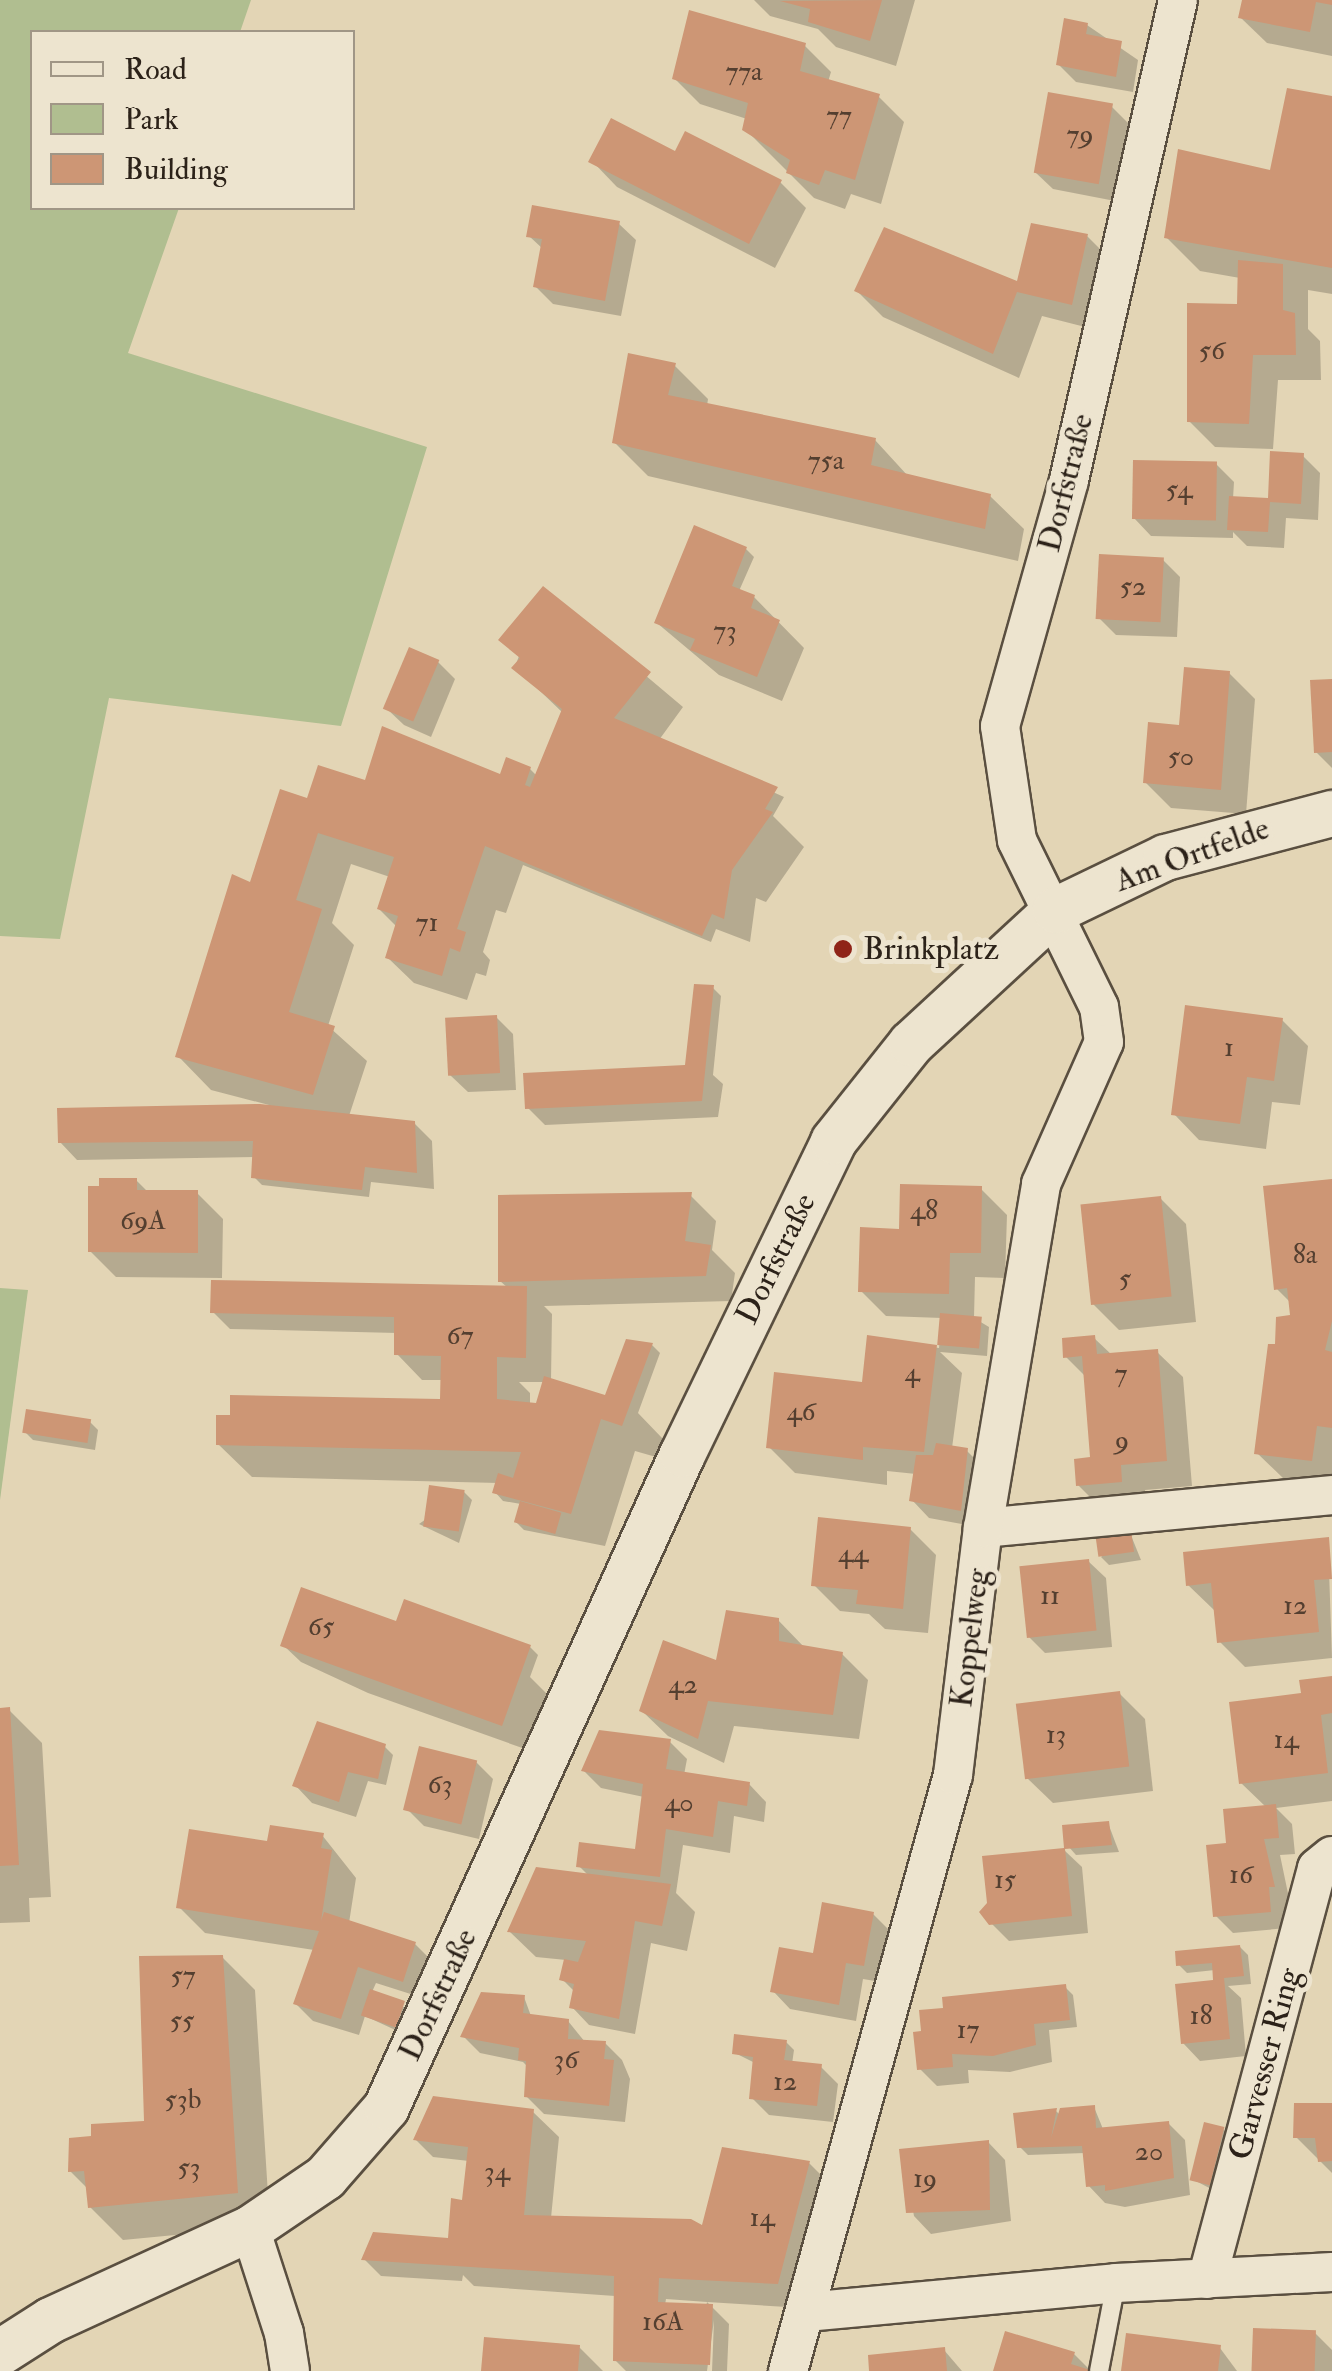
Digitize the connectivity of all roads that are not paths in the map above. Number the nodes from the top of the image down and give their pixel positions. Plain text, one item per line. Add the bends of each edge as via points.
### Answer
1 (1178, 0) edge
2 (1332, 812) edge
3 (1055, 910) junction
4 (1332, 1495) edge
5 (983, 1528) junction
6 (1332, 1856) edge
7 (250, 2228) junction
8 (1332, 2272) edge
9 (1207, 2278) junction
10 (1116, 2283) junction
11 (806, 2312) junction
12 (0, 2352) edge
13 (290, 2371) edge
14 (788, 2371) edge
15 (1099, 2371) edge

1 - 3 street, Dorfstraße via 1069,480 1000,726 1016,840
2 - 3 street, Am Ortfelde via 1165,857
3 - 5 street, Koppelweg via 1100,1007 1104,1042 1041,1184
3 - 7 street, Dorfstraße via 910,1043 832,1142 682,1454 386,2107 325,2177
4 - 5 street
5 - 11 street, Koppelweg via 954,1776
6 - 9 street, Garvesser Ring via 1317,1868
7 - 12 street, Dorfstraße via 50,2320
7 - 13 street
8 - 9 street
9 - 10 street
10 - 11 street
10 - 15 lane
11 - 14 street, Koppelweg

